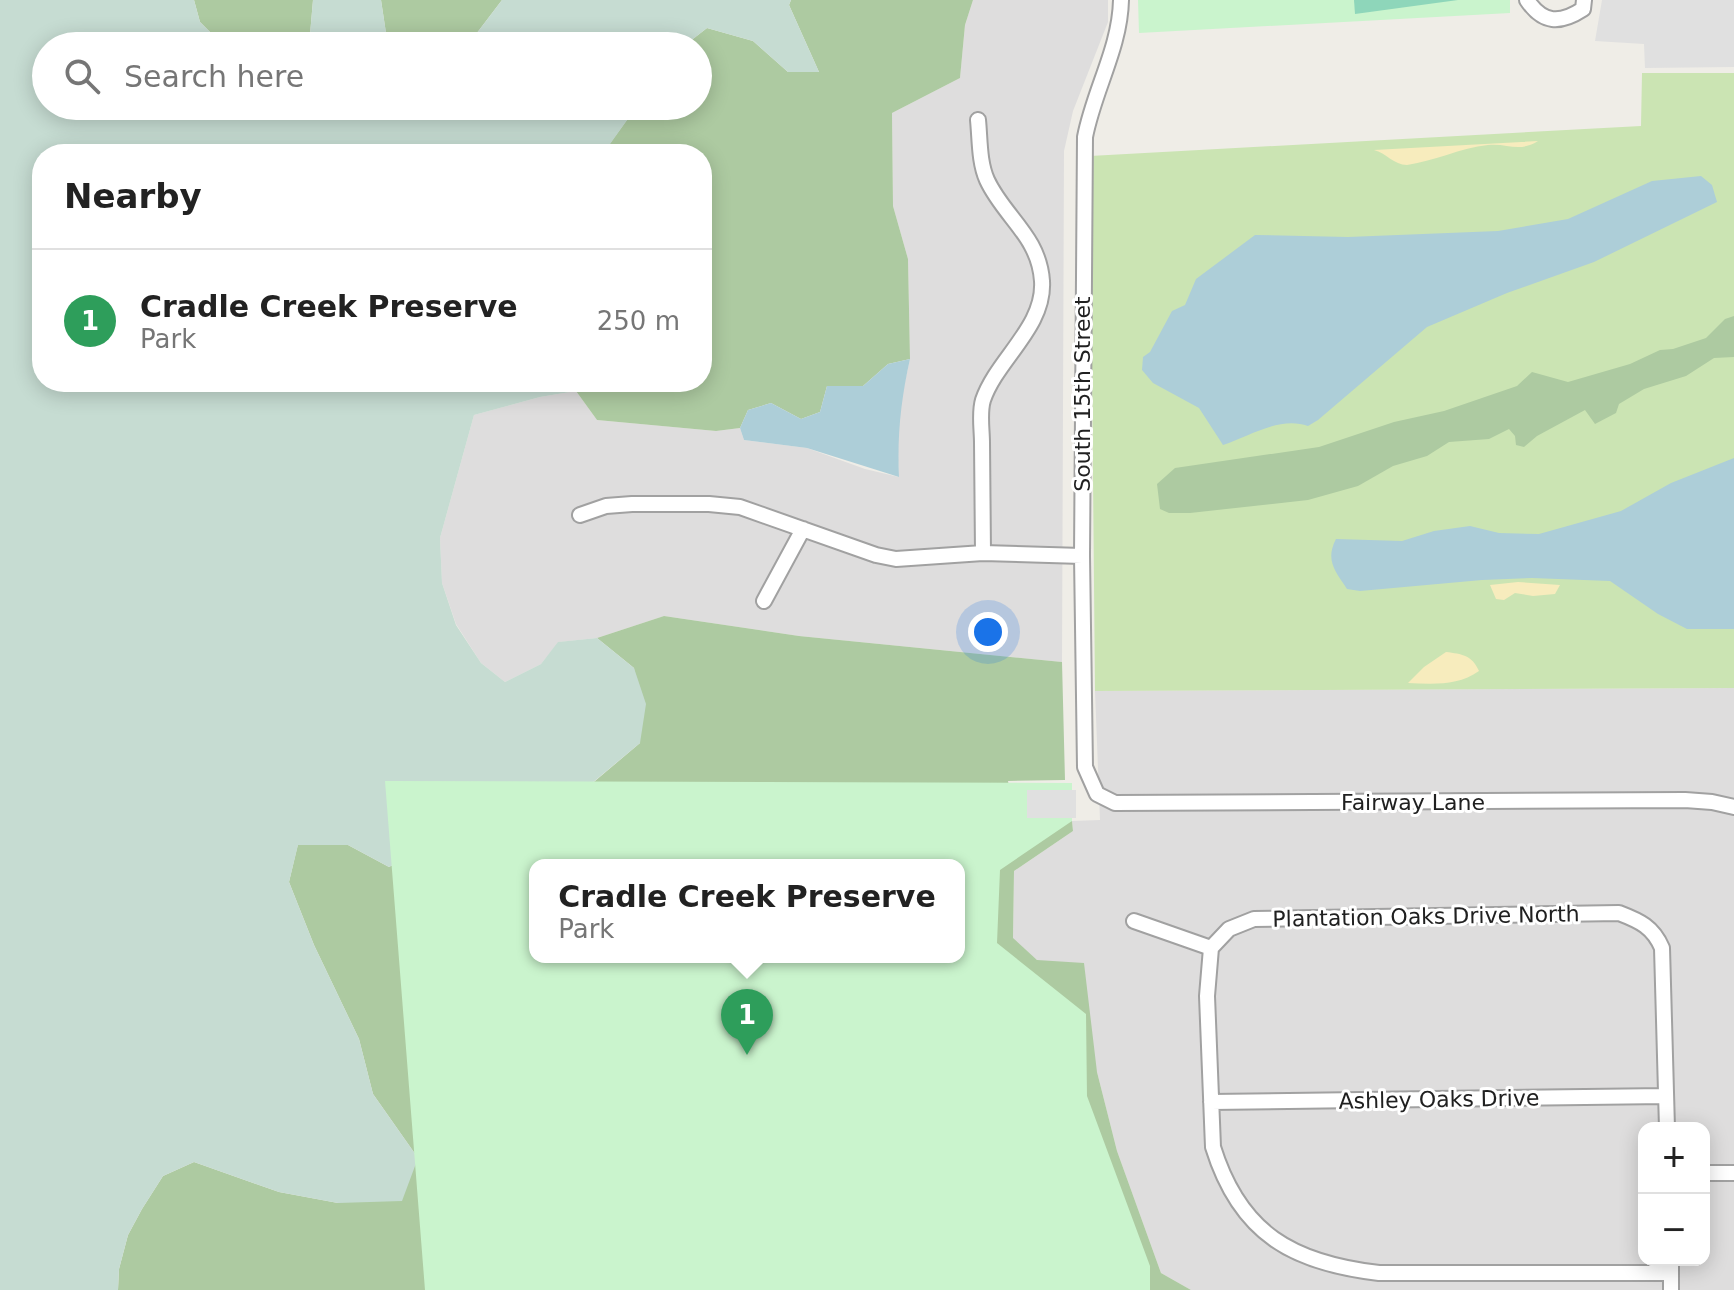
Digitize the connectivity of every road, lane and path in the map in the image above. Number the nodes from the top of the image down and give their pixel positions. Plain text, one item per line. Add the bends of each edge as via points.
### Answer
1 (1121, 0) edge
2 (1527, 0) edge
3 (1584, 0) edge
4 (978, 120) dead end
5 (580, 515) dead end
6 (803, 529) junction
7 (983, 553) junction
8 (1082, 556) junction
9 (764, 601) dead end
10 (1095, 791) joint
11 (1734, 807) edge
12 (1134, 921) dead end
13 (1211, 948) junction
14 (1666, 1096) junction
15 (1211, 1102) junction
16 (1667, 1122) edge
17 (1710, 1173) edge
18 (1734, 1173) edge
19 (1671, 1267) edge
20 (1493, 1273) junction
21 (1493, 1290) edge
22 (1671, 1290) edge

1 - 8 street, South 15th Street via 1119,32 1085,137
2 - 3 street via 1544,17 1563,20 1583,9
4 - 7 street via 987,179 1026,234 1042,281 1035,314 998,368 982,404
5 - 6 street via 606,506 709,504 740,507
6 - 7 street via 896,559
6 - 9 street
7 - 8 street
8 - 10 street, South 15th Street via 1085,767
10 - 11 street, Fairway Lane via 1115,803 1685,800
12 - 13 street
13 - 14 street, Plantation Oaks Drive North via 1229,929 1254,919 1619,913 1649,926 1662,948
13 - 15 street
14 - 15 street, Ashley Oaks Drive
14 - 16 street
15 - 20 street via 1220,1171 1247,1216 1298,1253 1337,1268 1379,1273
17 - 18 street
19 - 20 street
19 - 22 street
20 - 21 street

